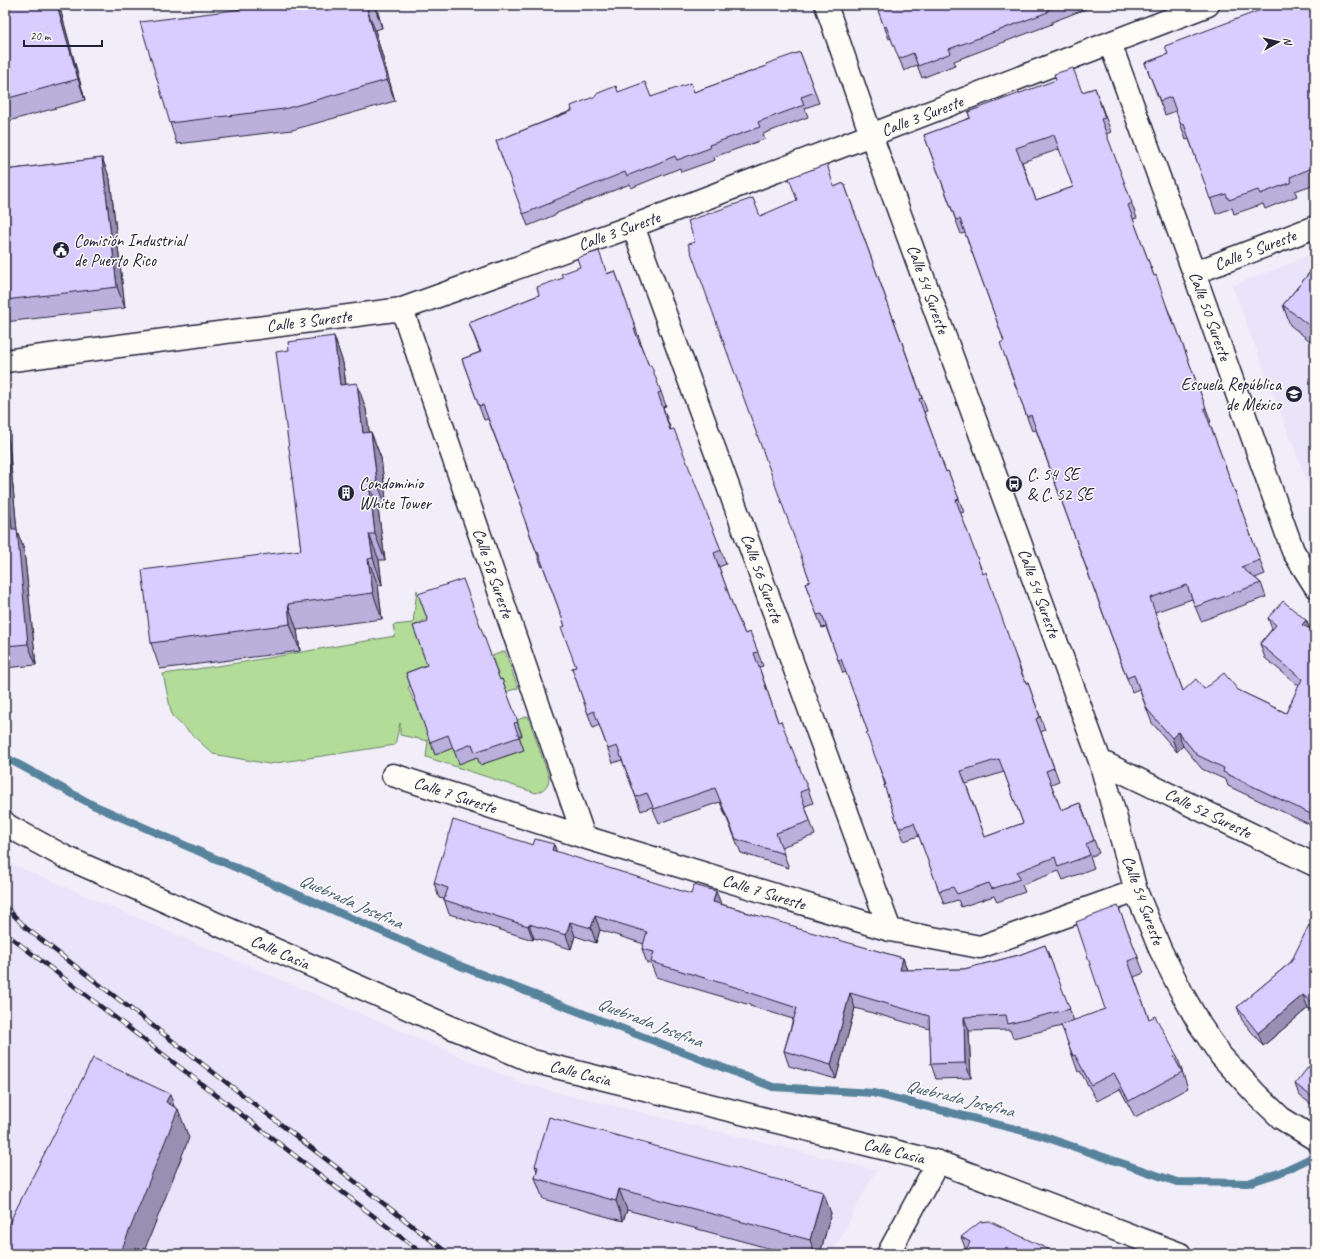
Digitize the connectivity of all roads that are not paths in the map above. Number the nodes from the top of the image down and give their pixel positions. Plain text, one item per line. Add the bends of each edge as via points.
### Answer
1 (826, 5) edge
2 (1208, 5) edge
3 (1110, 43) junction
4 (872, 135) junction
5 (633, 226) junction
6 (1315, 227) edge
7 (1194, 273) junction
8 (402, 309) junction
9 (5, 361) edge
10 (1315, 586) edge
11 (1100, 760) junction
12 (393, 775) dead end
13 (5, 823) edge
14 (584, 837) junction
15 (1315, 865) edge
16 (1136, 891) junction
17 (890, 930) junction
18 (1315, 1139) edge
19 (938, 1162) junction
20 (888, 1254) edge
21 (1180, 1254) edge

1 - 4 street, Calle 54 Sureste
2 - 3 street, Calle 3 Sureste
3 - 4 street, Calle 3 Sureste
3 - 7 street, Calle 50 Sureste
4 - 5 street, Calle 3 Sureste
4 - 11 street, Calle 54 Sureste
5 - 8 street, Calle 3 Sureste
5 - 17 street, Calle 56 Sureste
6 - 7 street, Calle 5 Sureste
7 - 10 street, Calle 50 Sureste via 1293,551
8 - 9 street, Calle 3 Sureste
8 - 14 street, Calle 58 Sureste
11 - 15 street, Calle 52 Sureste
11 - 16 street, Calle 54 Sureste
12 - 14 street, Calle 7 Sureste
13 - 19 street, Calle Casia via 65,857 532,1061
14 - 17 street, Calle 7 Sureste
16 - 17 street, Calle 7 Sureste via 980,947
16 - 18 street, Calle 54 Sureste via 1183,996 1221,1056 1281,1118
19 - 20 street
19 - 21 street, Calle Casia

